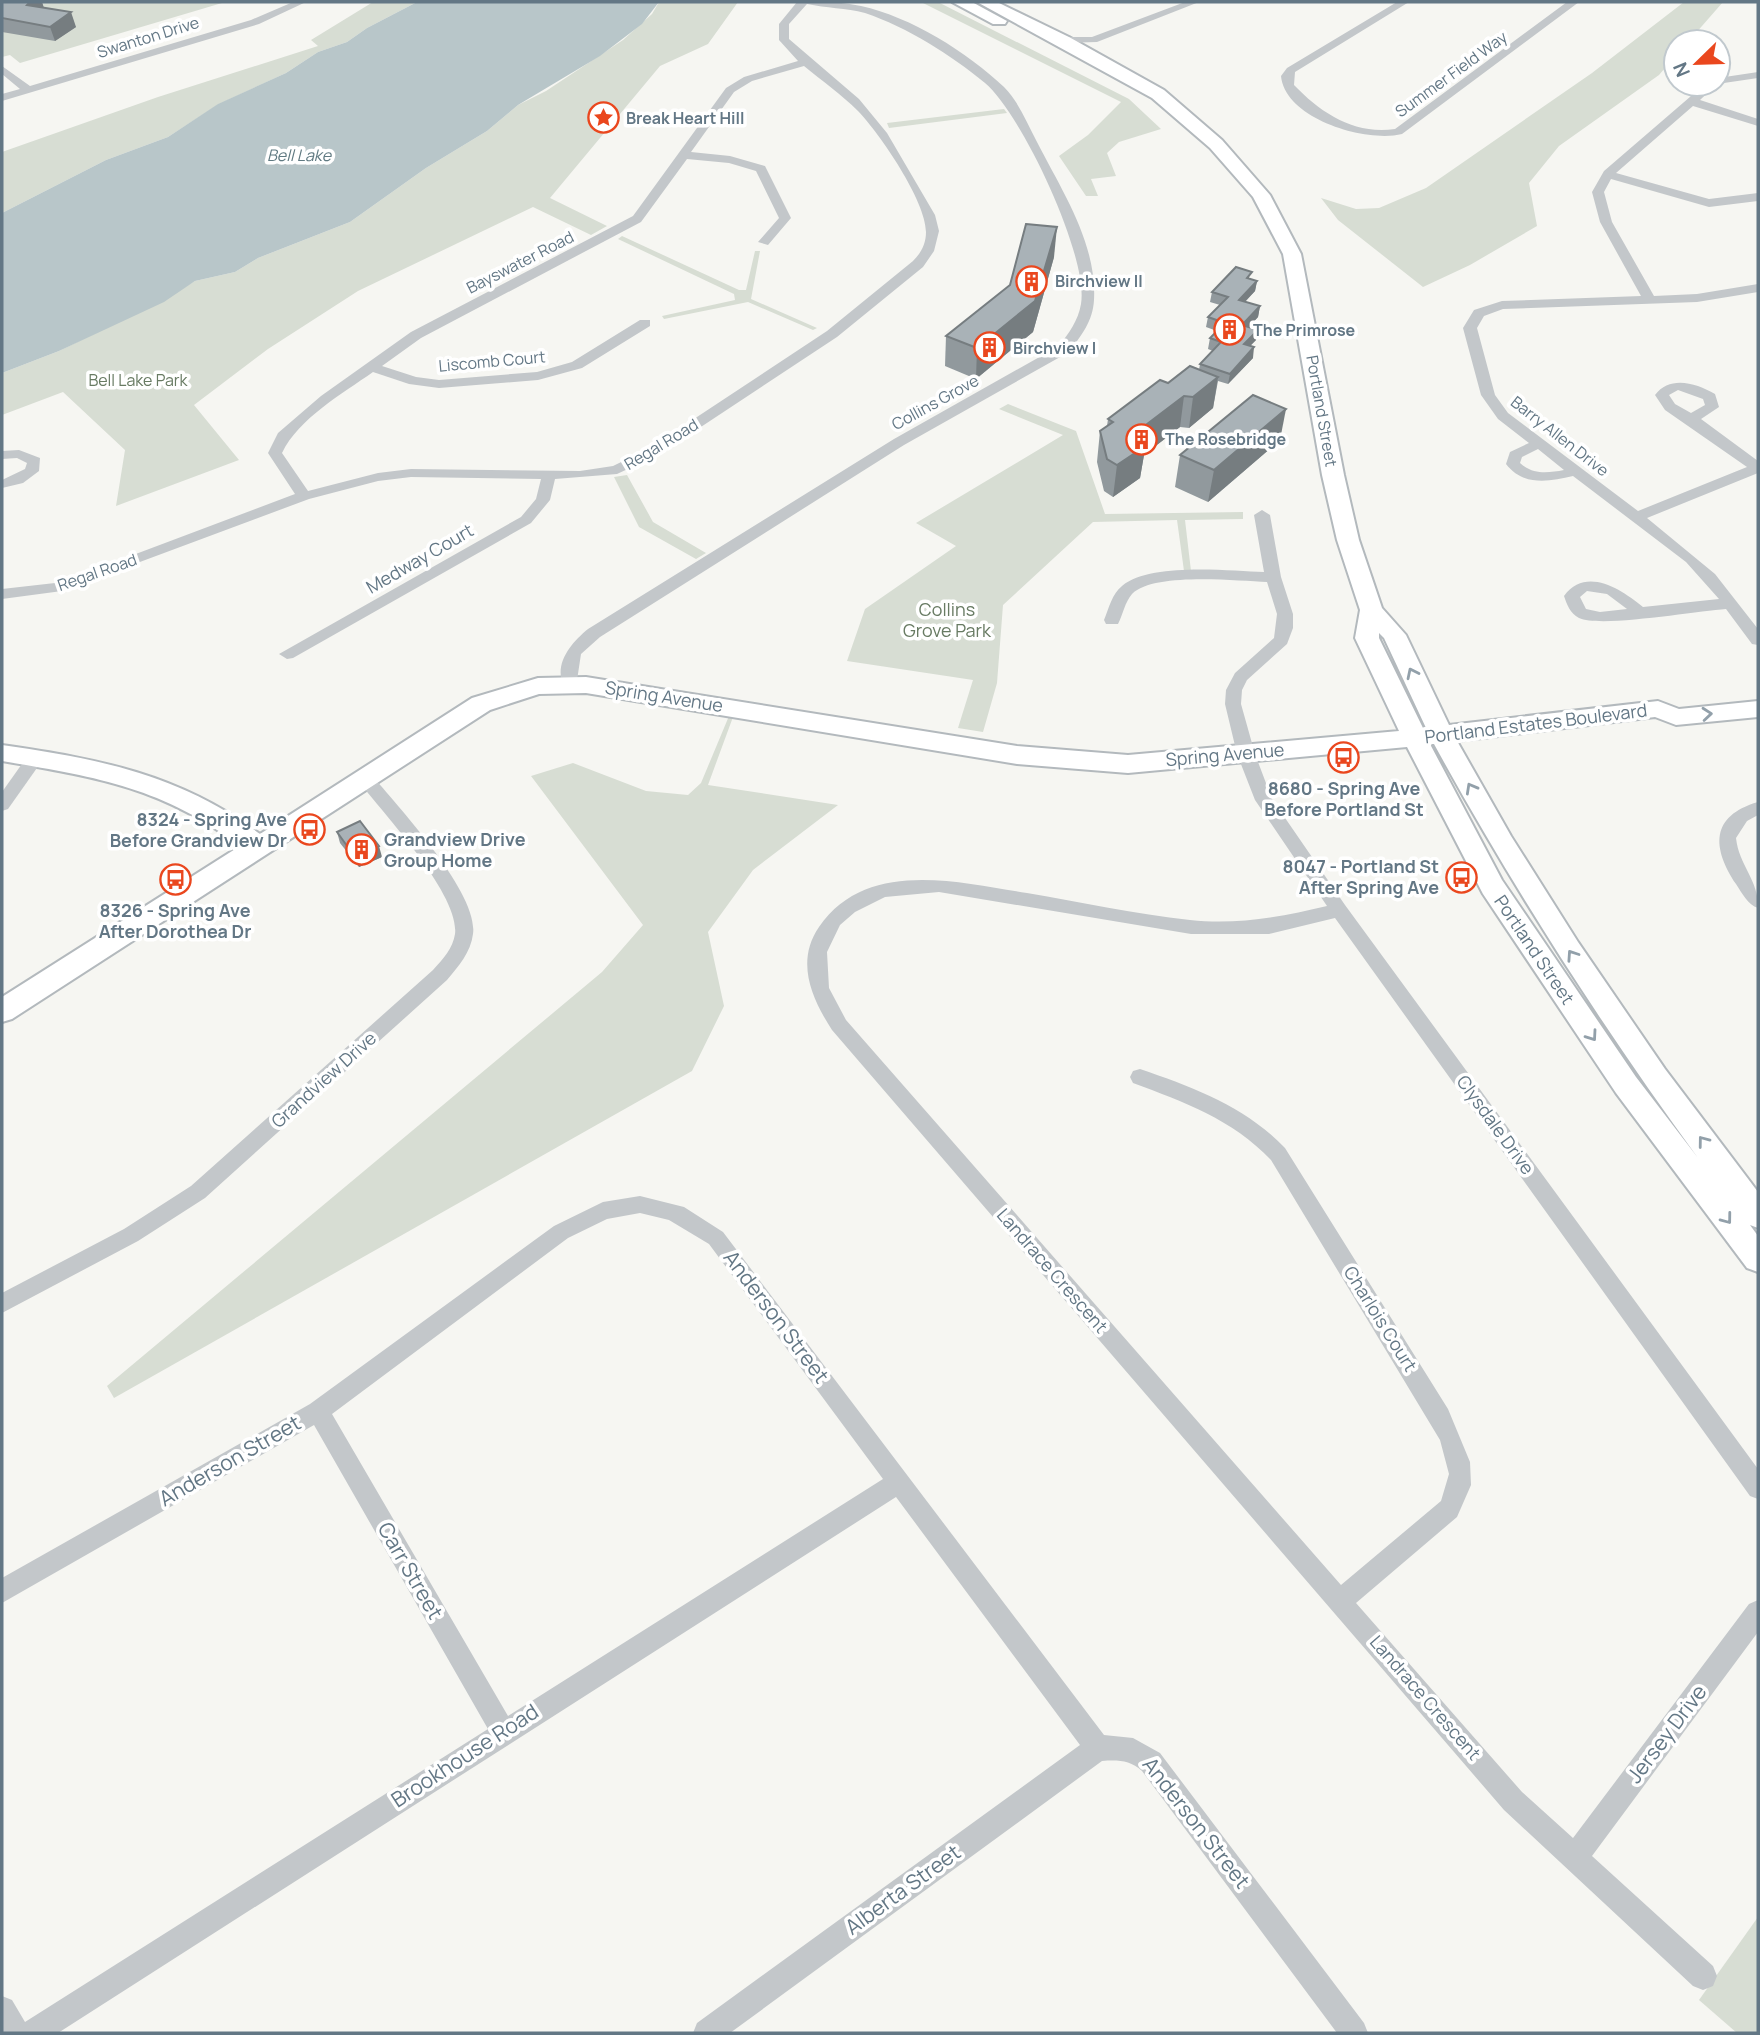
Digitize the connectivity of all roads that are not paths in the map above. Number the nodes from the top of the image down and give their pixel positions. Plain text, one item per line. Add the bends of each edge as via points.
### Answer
1 (301, 2) edge
2 (803, 2) edge
3 (810, 2) edge
4 (960, 2) edge
5 (985, 2) edge
6 (1194, 2) edge
7 (1404, 2) edge
8 (1571, 2) edge
9 (1063, 40) junction
10 (805, 62) junction
11 (2, 69) edge
12 (1758, 75) edge
13 (1732, 79) edge
14 (28, 90) junction
15 (2, 98) edge
16 (1697, 98) edge
17 (1693, 102) junction
18 (1187, 120) junction
19 (1758, 123) edge
20 (686, 155) junction
21 (1608, 174) junction
22 (1758, 197) edge
23 (764, 242) dead end
24 (1758, 288) edge
25 (1650, 300) junction
26 (645, 323) dead end
27 (373, 367) junction
28 (1691, 419) dead end
29 (1539, 443) junction
30 (2, 455) edge
31 (1758, 468) edge
32 (1575, 471) junction
33 (549, 475) junction
34 (2, 484) edge
35 (304, 496) junction
36 (1262, 515) dead end
37 (1636, 517) junction
38 (1273, 577) junction
39 (2, 594) edge
40 (1731, 603) junction
41 (1371, 610) junction
42 (1640, 612) dead end
43 (1112, 620) dead end
44 (1758, 640) edge
45 (287, 654) dead end
46 (570, 683) junction
47 (1758, 690) edge
48 (1658, 709) junction
49 (1758, 709) edge
50 (1441, 735) junction
51 (1413, 738) junction
52 (2, 753) edge
53 (1246, 754) junction
54 (35, 758) junction
55 (365, 778) junction
56 (2, 805) edge
57 (1758, 808) edge
58 (257, 845) junction
59 (1758, 901) edge
60 (1339, 910) junction
61 (2, 1011) edge
62 (1140, 1077) dead end
63 (1758, 1215) edge
64 (1758, 1259) edge
65 (2, 1304) edge
66 (318, 1411) junction
67 (900, 1481) junction
68 (1758, 1488) edge
69 (2, 1591) edge
70 (1341, 1600) junction
71 (1758, 1612) edge
72 (503, 1731) junction
73 (1098, 1748) junction
74 (1575, 1857) junction
75 (1703, 1976) dead end
76 (2, 2010) edge
77 (16, 2033) edge
78 (33, 2033) edge
79 (707, 2033) edge
80 (1354, 2033) edge

1 - 14 street, Swanton Drive via 255,22
2 - 10 street, Regal Road via 784,24 782,34
3 - 46 street, Collins Grove via 859,9 892,20 1002,92 1073,219 1083,257 1086,317 1081,331 1064,349 900,442 594,633 575,649
4 - 18 main road, Portland Street
5 - 9 main road, Portland Street
6 - 9 street via 1093,40
7 - 8 street, Summer Field Way via 1291,70 1288,86 1346,130 1373,135 1398,132
9 - 18 main road, Portland Street via 1158,94
10 - 20 street, Bayswater Road via 734,87
10 - 33 street, Regal Road via 845,92 878,127 927,212 932,231 929,252 832,334 642,459 610,472
11 - 14 street
12 - 13 street
14 - 15 street, Swanton Drive
16 - 17 street
17 - 19 street
17 - 21 street
18 - 41 main road, Portland Street via 1253,185 1292,254 1339,501
20 - 23 street via 761,169 785,218
20 - 27 street, Bayswater Road via 637,219 433,325
21 - 22 street via 1709,203
21 - 25 street via 1598,192 1600,208
24 - 25 street, Barry Allen Drive via 1697,299
25 - 29 street, Barry Allen Drive via 1517,303 1493,307 1475,318 1470,328 1488,395 1503,416
26 - 27 street, Liscomb Court via 577,365 538,376 432,383
27 - 35 street, Bayswater Road via 326,399 277,445 278,460
28 - 31 street
29 - 32 street, Barry Allen Drive
29 - 32 street via 1515,455 1516,469 1538,478
30 - 34 street via 33,458 35,467 18,480
31 - 37 street
32 - 37 street, Barry Allen Drive
33 - 35 street, Regal Road via 411,474 378,477
33 - 45 street, Medway Court via 543,500 526,520
35 - 39 street, Regal Road via 78,581
36 - 38 street
37 - 40 street, Barry Allen Drive via 1691,559
38 - 43 street via 1179,577 1140,583 1122,595
38 - 53 street, Clysdale Drive via 1284,614 1281,640 1241,677 1234,690 1233,704
40 - 42 street
40 - 44 street, Barry Allen Drive
50 -> 41 main road, Portland Street via 1394,635
41 - 51 main road, Portland Street via 1367,638
46 - 53 main road, Spring Avenue via 1059,761 1128,764
46 - 55 main road, Spring Avenue via 538,686 481,704
47 - 48 main road, Portland Estates Boulevard via 1666,701
48 -> 49 main road, Portland Estates Boulevard via 1676,717
48 - 50 main road, Portland Estates Boulevard
50 - 51 main road, Portland Estates Boulevard
63 -> 50 main road, Portland Street via 1655,1077 1568,949
51 - 53 main road, Spring Avenue
51 -> 64 main road, Portland Street via 1492,887 1626,1085
52 - 54 main road
53 - 60 street, Clysdale Drive via 1274,817
54 - 56 street
54 - 58 main road via 106,769 155,783 207,808
55 - 58 main road, Spring Avenue
55 - 65 street, Grandview Drive via 453,890 466,924 459,952 440,975 198,1192
57 - 59 street via 1732,825 1727,846 1737,873
58 - 61 main road, Spring Avenue
60 - 68 street, Clysdale Drive
60 - 70 street, Landrace Crescent via 1269,927 1223,929 939,885 901,888 870,895 845,908 820,939 816,962 817,988 839,1025
62 - 70 street, Charlois Court via 1235,1116 1270,1143 1440,1416 1458,1457 1462,1478 1449,1510
66 - 67 street, Anderson Street via 561,1232 610,1208 650,1205 671,1209 716,1238
66 - 69 street, Anderson Street
66 - 72 street, Carr Street
67 - 72 street, Brookhouse Road
67 - 73 street, Anderson Street
70 - 74 street, Landrace Crescent via 1513,1801
71 - 74 street, Jersey Drive
72 - 78 street, Brookhouse Road
73 - 79 street, Alberta Street
73 - 80 street, Anderson Street via 1140,1751 1151,1762
74 - 75 street, Landrace Crescent
76 - 77 street

